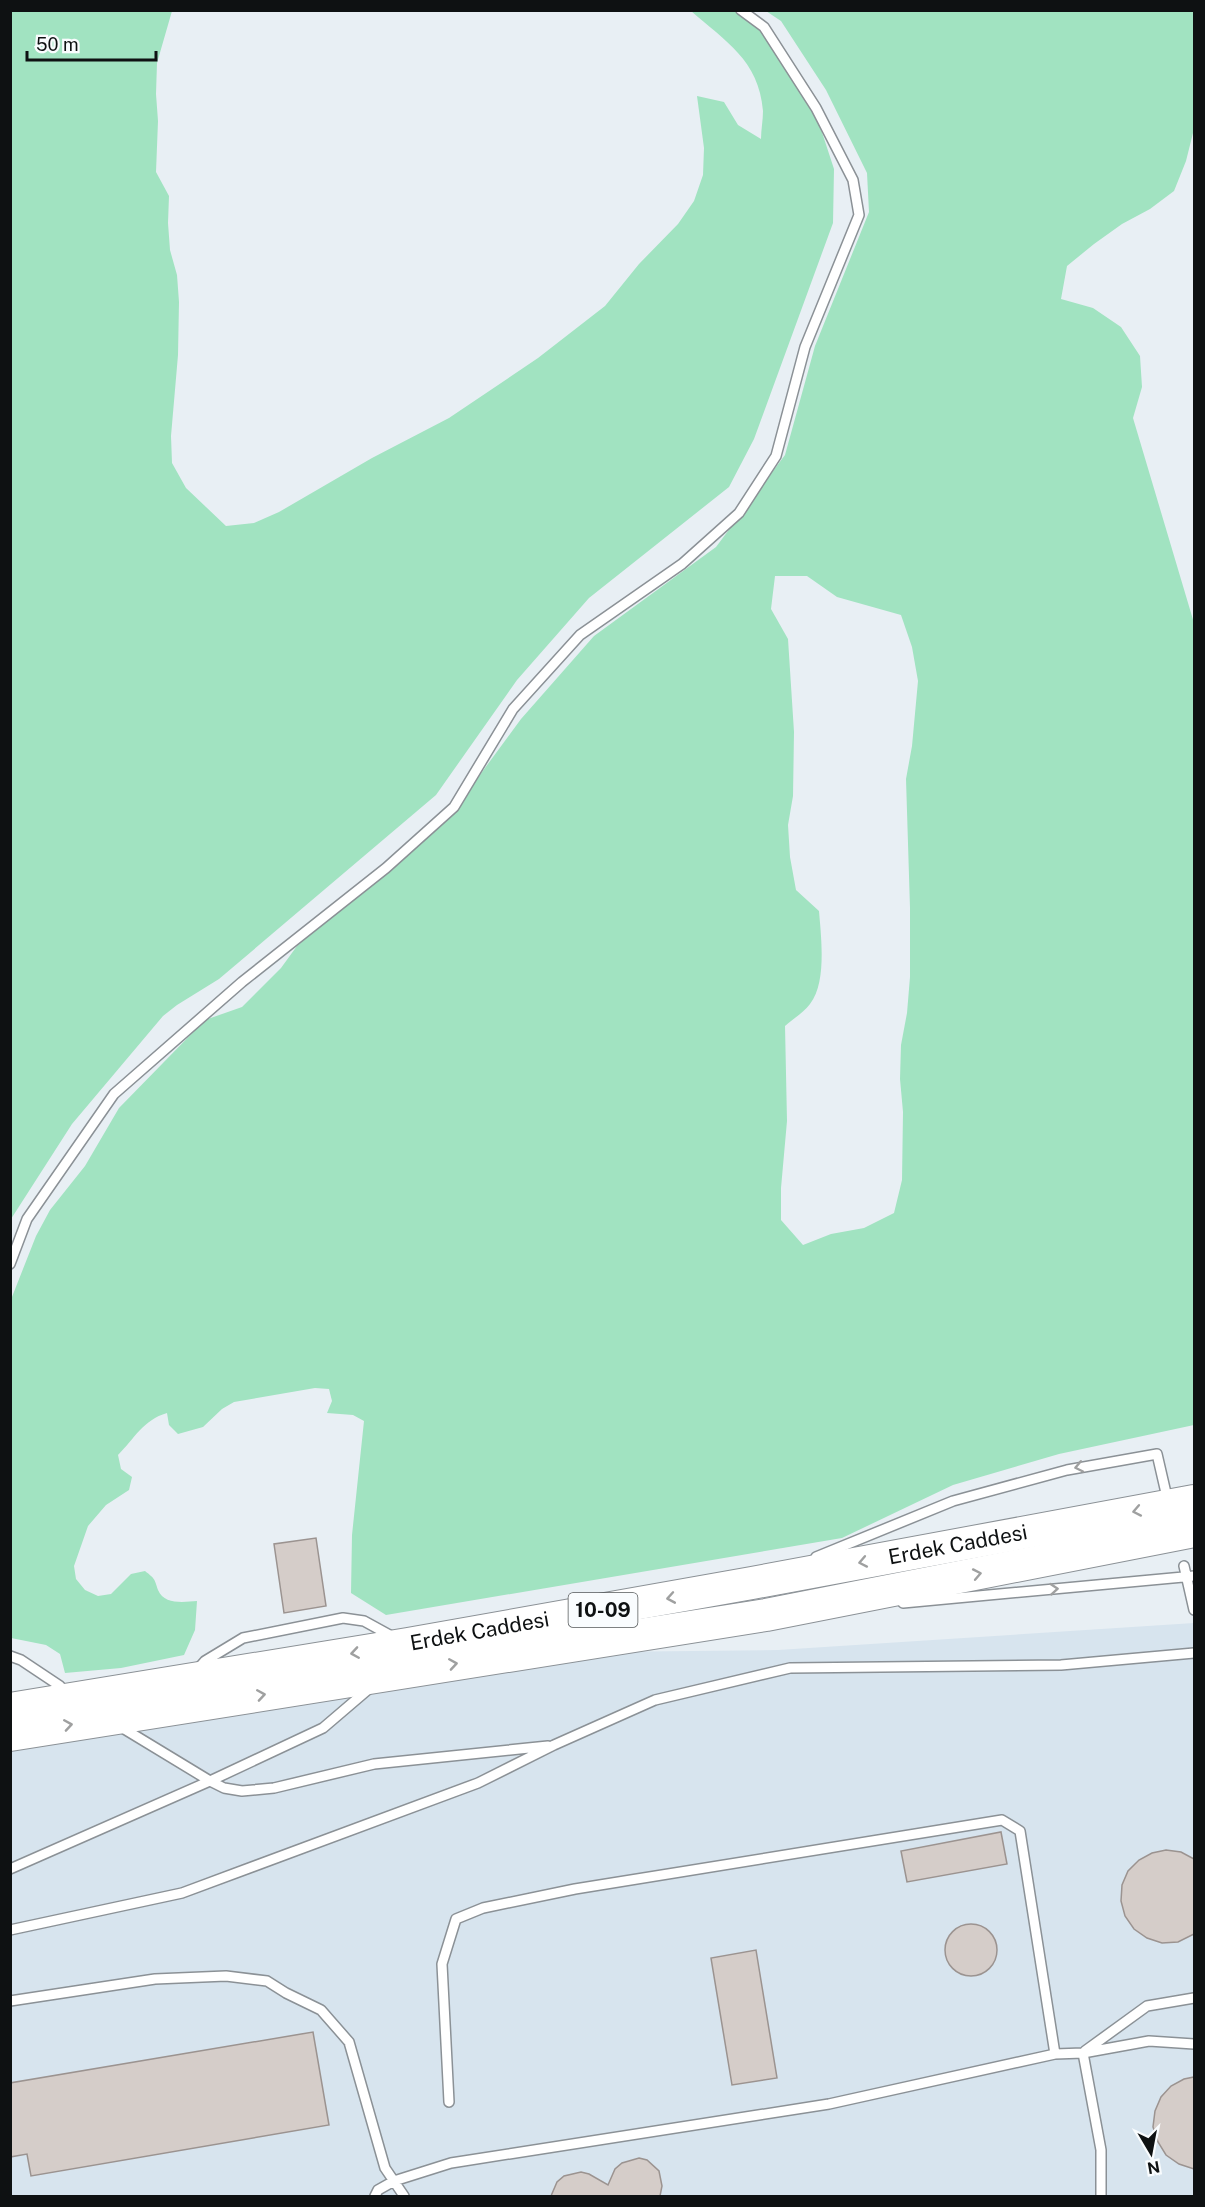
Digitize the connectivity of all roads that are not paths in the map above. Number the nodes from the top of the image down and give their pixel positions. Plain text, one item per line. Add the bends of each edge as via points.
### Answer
1 (741, 10) edge
2 (10, 1264) edge
3 (1180, 1497) edge
4 (1194, 1531) edge
5 (1184, 1566) dead end
6 (1191, 1576) edge
7 (752, 1583) junction
8 (894, 1604) dead end
9 (859, 1607) dead end
10 (1194, 1610) edge
11 (766, 1615) junction
12 (1194, 1653) edge
13 (10, 1656) edge
14 (384, 1672) junction
15 (60, 1686) dead end
16 (10, 1709) edge
17 (119, 1725) dead end
18 (10, 1734) edge
19 (554, 1745) junction
20 (210, 1781) junction
21 (10, 1869) edge
22 (10, 1930) edge
23 (1194, 1998) edge
24 (10, 2001) edge
25 (1194, 2044) edge
26 (1083, 2053) junction
27 (1055, 2054) junction
28 (449, 2102) dead end
29 (394, 2181) junction
30 (375, 2196) edge
31 (404, 2196) edge
32 (1101, 2196) edge

1 - 2 lane via 764,27 816,108 853,180 859,215 805,347 776,456 738,513 682,564 580,635 513,709 454,807 386,868 242,982 114,1094 27,1219
3 -> 7 main road, Erdek Caddesi / 10-09
3 -> 7 lane via 1157,1454 1067,1470 953,1502
11 -> 4 main road, Erdek Caddesi / 10-09
5 - 6 lane
8 -> 6 lane
6 - 10 lane
7 -> 16 main road, Erdek Caddesi / 10-09 via 404,1648
9 - 11 lane
14 -> 11 main road, Erdek Caddesi / 10-09
12 - 19 lane via 1061,1665 790,1668 655,1700
13 - 15 lane
18 -> 14 main road, Erdek Caddesi / 10-09
14 - 20 lane via 368,1691 323,1728
17 - 20 lane
19 - 20 lane via 374,1764 274,1788 242,1791
19 - 22 lane via 478,1783 182,1893
20 - 21 lane
23 - 26 lane via 1147,2006
24 - 29 lane via 155,1979 226,1976 267,1981 321,2010 349,2042 385,2168
25 - 26 lane via 1149,2041
26 - 27 lane
26 - 32 lane via 1101,2150
27 - 28 lane via 1020,1831 1002,1820 575,1889 483,1908 456,1919 442,1964
27 - 29 lane via 829,2104 451,2163
29 - 30 lane
29 - 31 lane

